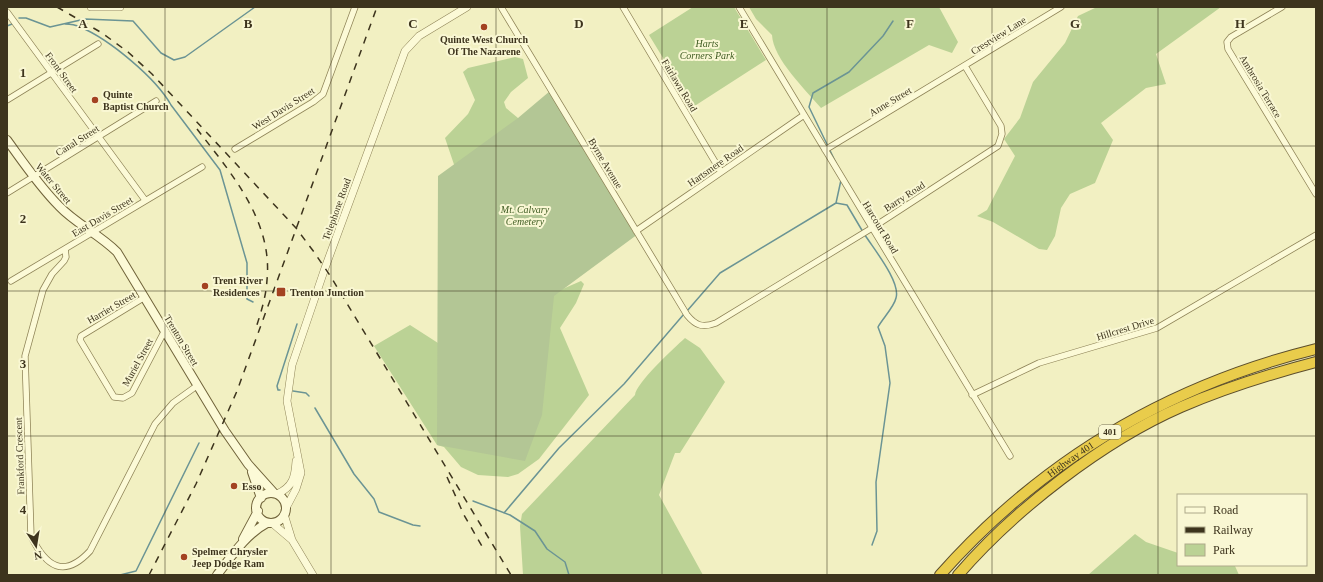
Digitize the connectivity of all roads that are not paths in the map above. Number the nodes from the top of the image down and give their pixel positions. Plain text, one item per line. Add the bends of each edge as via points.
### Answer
1 (91, 7) edge
2 (120, 7) edge
3 (355, 7) edge
4 (467, 7) edge
5 (501, 7) edge
6 (623, 7) edge
7 (739, 7) edge
8 (1061, 7) edge
9 (1282, 7) edge
10 (7, 12) edge
11 (98, 44) dead end
12 (964, 66) junction
13 (52, 73) junction
14 (7, 100) edge
15 (156, 101) dead end
16 (804, 115) junction
17 (99, 137) junction
18 (7, 140) edge
19 (235, 148) dead end
20 (825, 150) junction
21 (202, 167) dead end
22 (721, 172) junction
23 (34, 177) junction
24 (7, 193) edge
25 (1316, 194) edge
26 (146, 200) junction
27 (872, 228) junction
28 (636, 231) junction
29 (93, 232) junction
30 (1316, 235) edge
31 (64, 249) junction
32 (10, 281) dead end
33 (145, 297) junction
34 (698, 326) joint
35 (165, 330) junction
36 (1316, 349) edge
37 (1316, 362) edge
38 (198, 385) junction
39 (972, 395) junction
40 (121, 398) joint
41 (297, 451) junction
42 (1010, 456) dead end
43 (248, 464) junction
44 (276, 493) junction
45 (261, 498) junction
46 (258, 511) junction
47 (285, 511) junction
48 (270, 523) junction
49 (292, 540) junction
50 (236, 550) junction
51 (217, 575) edge
52 (313, 575) edge
53 (940, 575) edge
54 (958, 575) edge

1 - 2 street
3 - 19 street, West Davis Street via 323,94
4 - 41 street, Telephone Road via 419,36 405,51 292,365 287,401
5 - 28 street, Byrne Avenue
6 - 22 street, Fairlawn Road
7 - 16 street, Harcourt Road
8 - 12 street, Crestview Lane
9 - 25 street, Ambrosia Terrace via 1231,37 1227,42 1228,50
10 - 13 street, Front Street
11 - 13 street
12 - 20 street, Anne Street
12 - 27 street, Barry Road via 1001,126 1001,141 992,151
13 - 14 street
13 - 17 street, Front Street
15 - 17 street, Canal Street
16 - 20 street, Harcourt Road
16 - 22 street, Hartsmere Road
17 - 23 street, Canal Street
17 - 26 street, Front Street
18 - 23 main road, Water Street
20 - 27 street, Harcourt Road
21 - 26 street, East Davis Street
22 - 28 street, Hartsmere Road
23 - 24 street, Canal Street
23 - 29 main road, Water Street via 59,206
26 - 29 street, East Davis Street
27 - 34 street, Barry Road via 716,323 706,327
27 - 39 street, Harcourt Road
28 - 34 street, Byrne Avenue via 687,315
29 - 31 street, East Davis Street
29 - 33 main road, Trenton Street via 117,252
30 - 39 street, Hillcrest Drive via 1157,328 1039,363
31 - 32 street, East Davis Street
31 - 38 street, Frankford Crescent via 64,261 52,274 43,290 25,356 31,536 37,550 50,563 56,567 72,566 90,551 155,424 173,403
33 - 35 main road, Trenton Street
33 - 40 street, Harriet Street via 84,334 80,340 114,397
35 - 38 main road, Trenton Street
35 - 40 street, Muriel Street via 132,392 128,397
36 - 53 highway, Highway 401 / 401 via 1219,378 1169,399 1104,435 1007,507
37 - 54 highway, Highway 401 / 401 via 1264,376 1181,407 1103,450 1042,495 995,536
38 - 43 main road, Trenton Street via 225,432
39 - 42 street, Harcourt Road
41 - 44 street, Telephone Road via 293,482
41 - 47 street, Telephone Road via 301,477
43 - 44 main road, Trenton Street
43 - 45 main road, Trenton Street
44 - 45 main road
44 - 47 main road via 283,498
45 - 46 main road
46 - 48 main road via 261,519
46 - 50 main road
47 - 48 main road via 279,520
47 - 49 street
48 - 49 street
48 - 50 main road via 255,531
49 - 52 street
50 - 51 main road

